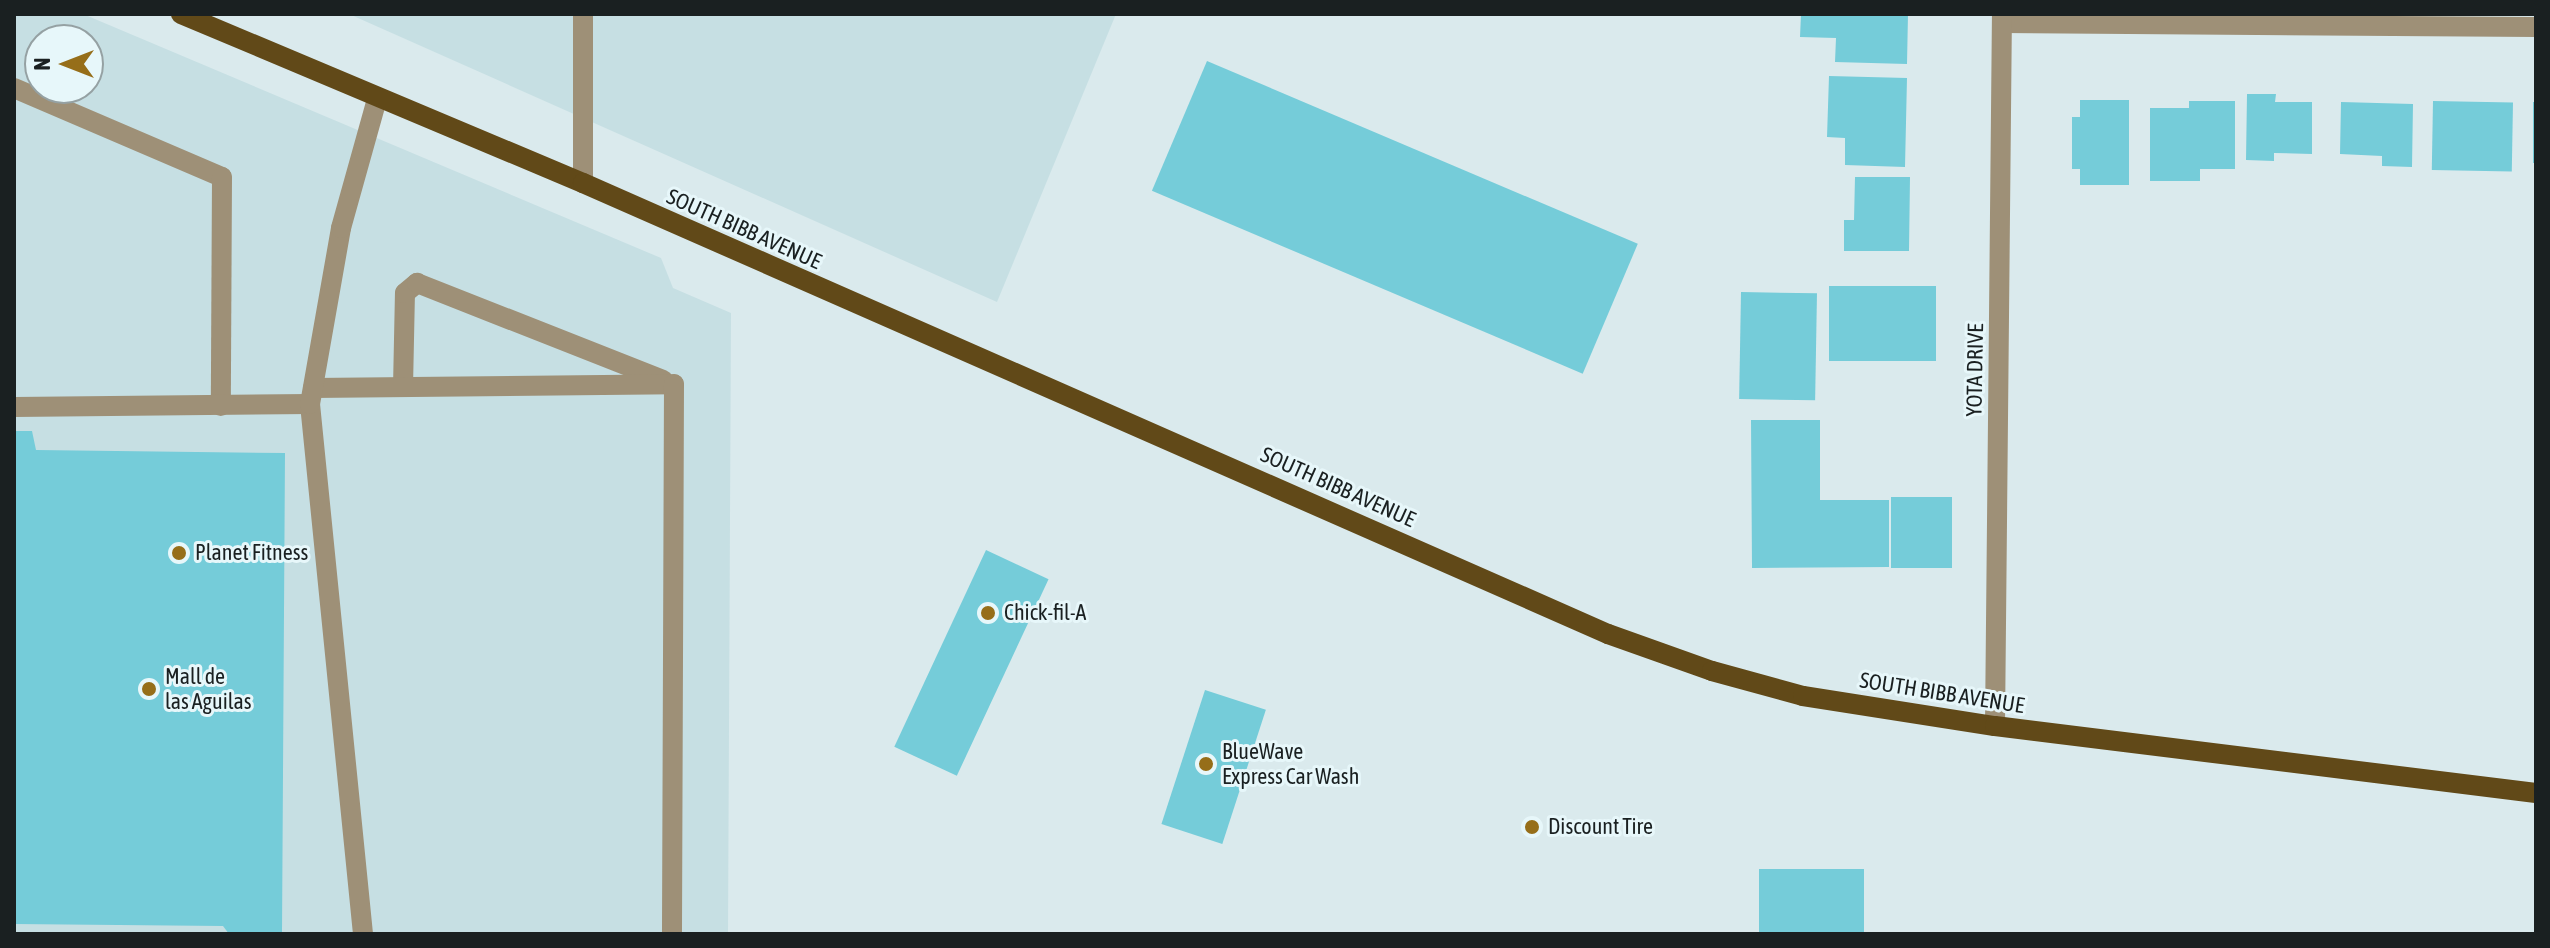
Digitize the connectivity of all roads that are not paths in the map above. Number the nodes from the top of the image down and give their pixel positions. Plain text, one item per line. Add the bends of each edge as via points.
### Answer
1 (181, 14) edge
2 (583, 14) edge
3 (2002, 19) edge
4 (2536, 27) edge
5 (14, 88) edge
6 (377, 99) junction
7 (583, 183) junction
8 (674, 384) junction
9 (403, 387) junction
10 (312, 396) junction
11 (221, 406) junction
12 (14, 407) edge
13 (1995, 726) junction
14 (2536, 793) edge
15 (363, 934) edge
16 (672, 934) edge

1 - 6 main road, SOUTH BIBB AVENUE
2 - 7 street
3 - 4 street
3 - 13 street, YOTA DRIVE
5 - 11 street via 222,177
6 - 7 main road, SOUTH BIBB AVENUE
6 - 10 street via 341,228
7 - 13 main road, SOUTH BIBB AVENUE via 1608,634 1803,696
8 - 9 street
8 - 9 street via 417,283 405,293
8 - 16 street
9 - 10 street
10 - 11 street
10 - 15 street
11 - 12 street
13 - 14 main road, SOUTH BIBB AVENUE

